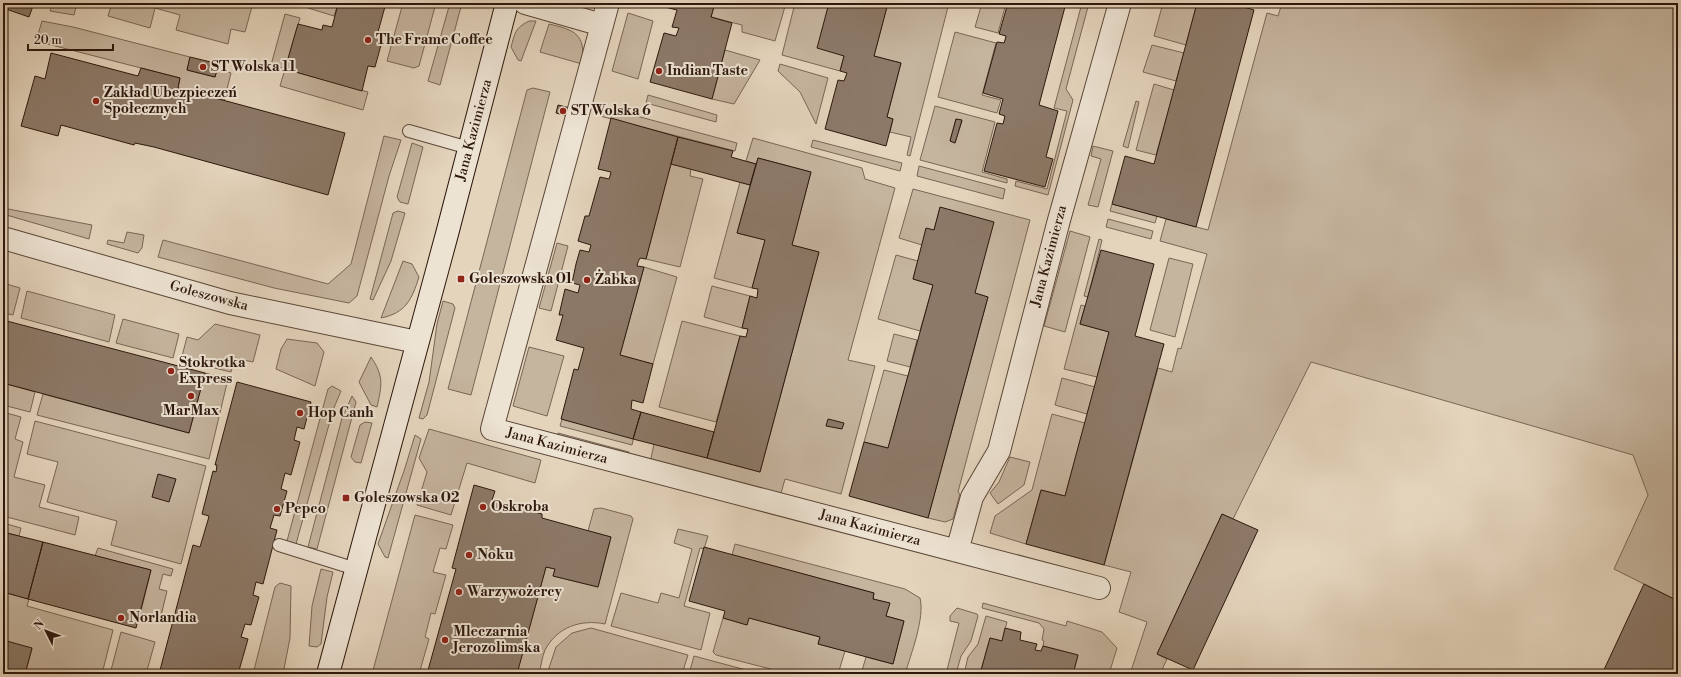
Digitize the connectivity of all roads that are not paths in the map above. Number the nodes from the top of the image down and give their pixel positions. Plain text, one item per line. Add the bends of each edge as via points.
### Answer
1 (507, 3) edge
2 (525, 3) edge
3 (608, 3) edge
4 (1120, 3) edge
5 (602, 25) junction
6 (409, 131) dead end
7 (469, 148) junction
8 (3, 238) edge
9 (417, 342) junction
10 (279, 545) dead end
11 (957, 551) junction
12 (356, 569) junction
13 (1099, 588) dead end
14 (328, 674) edge

1 - 7 street, Jana Kazimierza
2 - 5 street
3 - 5 street, Jana Kazimierza
4 - 11 street, Jana Kazimierza via 1059,220 999,451 972,497
5 - 11 street, Jana Kazimierza via 492,429
6 - 7 lane
7 - 9 street, Jana Kazimierza
8 - 9 street, Goleszowska via 230,303
9 - 12 street, Jana Kazimierza
10 - 12 lane
11 - 13 street, Jana Kazimierza
12 - 14 street, Jana Kazimierza

